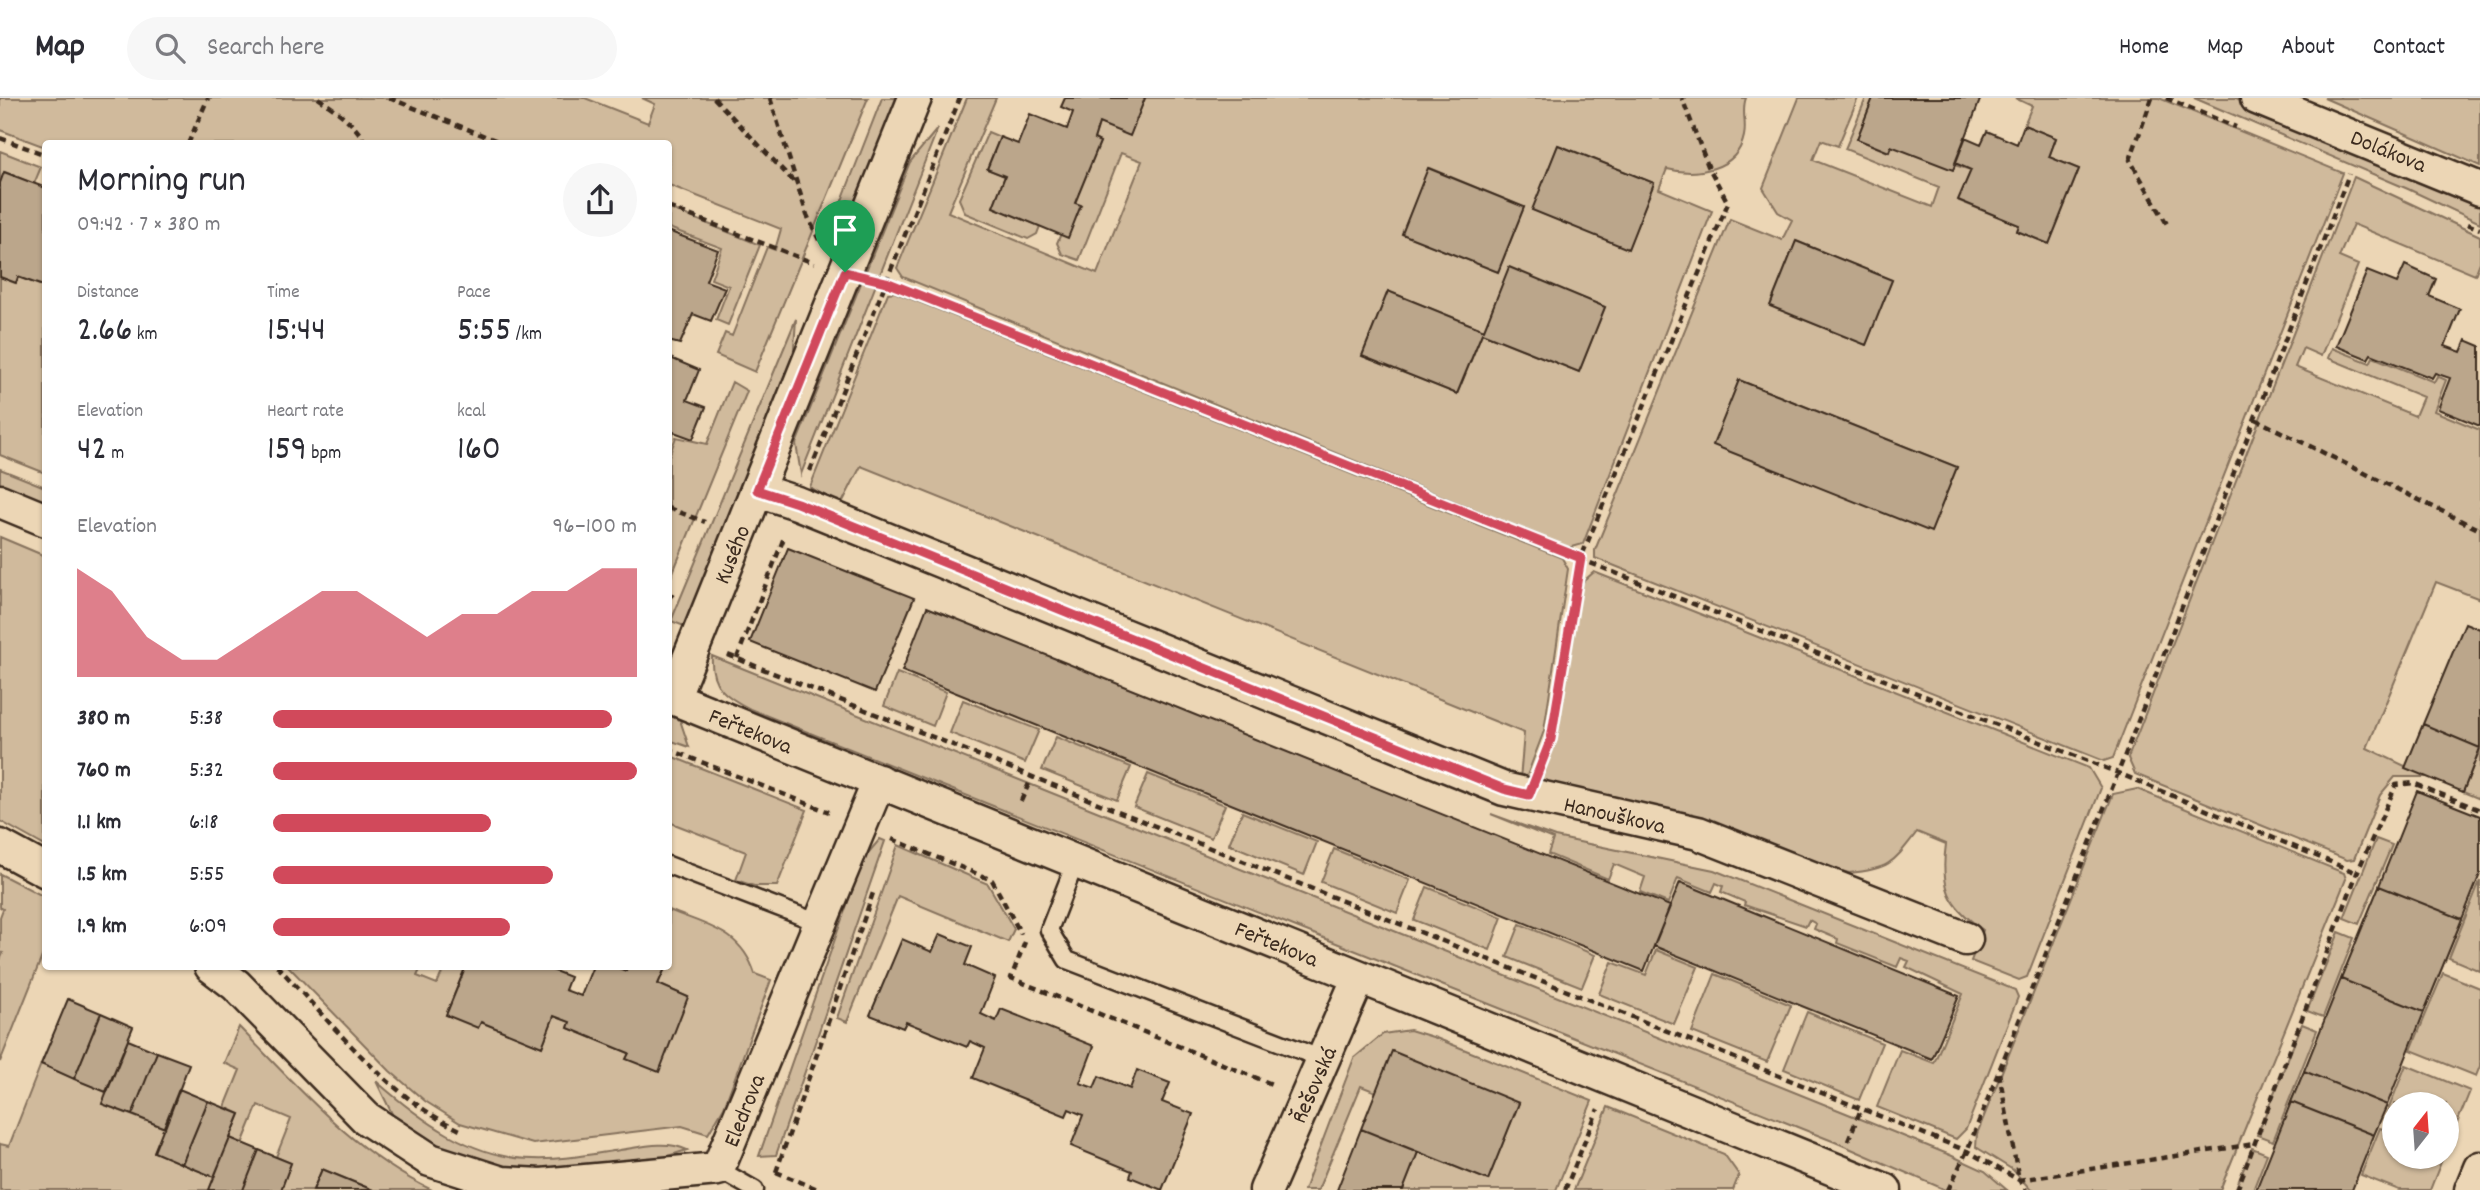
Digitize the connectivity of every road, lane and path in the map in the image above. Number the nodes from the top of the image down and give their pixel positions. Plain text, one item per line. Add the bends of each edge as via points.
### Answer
1 (208, 98) edge
2 (318, 98) edge
3 (389, 98) edge
4 (714, 98) edge
5 (770, 98) edge
6 (915, 98) edge
7 (960, 98) edge
8 (1682, 98) edge
9 (2152, 98) edge
10 (2257, 98) edge
11 (0, 138) edge
12 (190, 140) edge
13 (364, 140) edge
14 (495, 140) edge
15 (42, 154) edge
16 (2349, 174) dead end
17 (798, 186) junction
18 (2480, 189) edge
19 (672, 209) edge
20 (2167, 224) dead end
21 (819, 240) dead end
22 (845, 272) junction
23 (886, 282) junction
24 (2255, 419) junction
25 (757, 490) junction
26 (0, 501) edge
27 (797, 503) junction
28 (672, 510) edge
29 (42, 518) edge
30 (705, 522) dead end
31 (2480, 530) edge
32 (1581, 558) junction
33 (696, 642) junction
34 (737, 658) junction
35 (672, 695) edge
36 (672, 697) edge
37 (672, 751) edge
38 (2118, 773) junction
39 (879, 781) junction
40 (1529, 795) junction
41 (2480, 810) edge
42 (861, 825) junction
43 (892, 839) junction
44 (0, 846) edge
45 (888, 852) dead end
46 (1076, 862) junction
47 (672, 867) edge
48 (42, 869) edge
49 (2357, 873) junction
50 (874, 890) dead end
51 (819, 923) junction
52 (1966, 939) dead end
53 (216, 970) edge
54 (281, 970) edge
55 (1359, 977) junction
56 (1325, 1060) junction
57 (1999, 1072) junction
58 (1611, 1079) junction
59 (1307, 1099) junction
60 (461, 1131) dead end
61 (2254, 1144) junction
62 (1967, 1151) junction
63 (722, 1161) junction
64 (2480, 1167) edge
65 (776, 1172) junction
66 (2019, 1180) junction
67 (755, 1190) edge
68 (820, 1190) edge
69 (1266, 1190) edge
70 (1564, 1190) edge
71 (1885, 1190) edge
72 (1948, 1190) edge
73 (2026, 1190) edge
74 (2237, 1190) edge
75 (2471, 1190) edge

1 - 12 path
2 - 13 path via 345,117
3 - 14 path
4 - 17 path
5 - 17 path
6 - 22 street, Kusého
7 - 23 path
8 - 32 path via 1728,203
9 - 20 path via 2130,160
10 - 18 street, Dolákova
11 - 15 path
16 - 24 path
17 - 21 path
19 - 22 path
22 - 23 path
22 - 25 street, Kusého
23 - 27 path
23 - 32 path
24 - 31 path
24 - 38 path
25 - 27 street, Hanouškova
25 - 33 street, Kusého
26 - 29 street
27 - 34 path
27 - 40 street, Hanouškova via 1504,789
28 - 30 path
32 - 38 path
32 - 40 path via 1551,739
33 - 34 path
33 - 35 street, Kusého
34 - 62 path
36 - 39 street, Feřtekova
37 - 42 path
38 - 49 path
38 - 57 path
39 - 42 street, Eledrova
39 - 46 street, Feřtekova
40 - 52 street, Hanouškova via 1698,834
41 - 49 path via 2413,783 2396,785
42 - 43 path
42 - 51 street, Eledrova
43 - 45 path
43 - 59 path via 992,880 1026,942 1011,978
44 - 48 street
46 - 55 street, Feřtekova
46 - 56 lane via 1049,930 1068,960
47 - 51 lane
49 - 61 path
50 - 65 path
51 - 63 street, Eledrova
53 - 63 street, Eledrova via 366,1118 430,1160 502,1183 541,1185
54 - 60 path via 396,1089
55 - 56 street, Řešovská
55 - 58 street, Feřtekova
56 - 59 street, Řešovská
57 - 62 path
57 - 66 path
58 - 70 path
58 - 71 street, Feřtekova
59 - 69 street, Řešovská
61 - 66 path
61 - 74 path
62 - 66 path
62 - 72 path
63 - 65 path
63 - 67 lane
64 - 75 street
65 - 68 path
66 - 73 path

